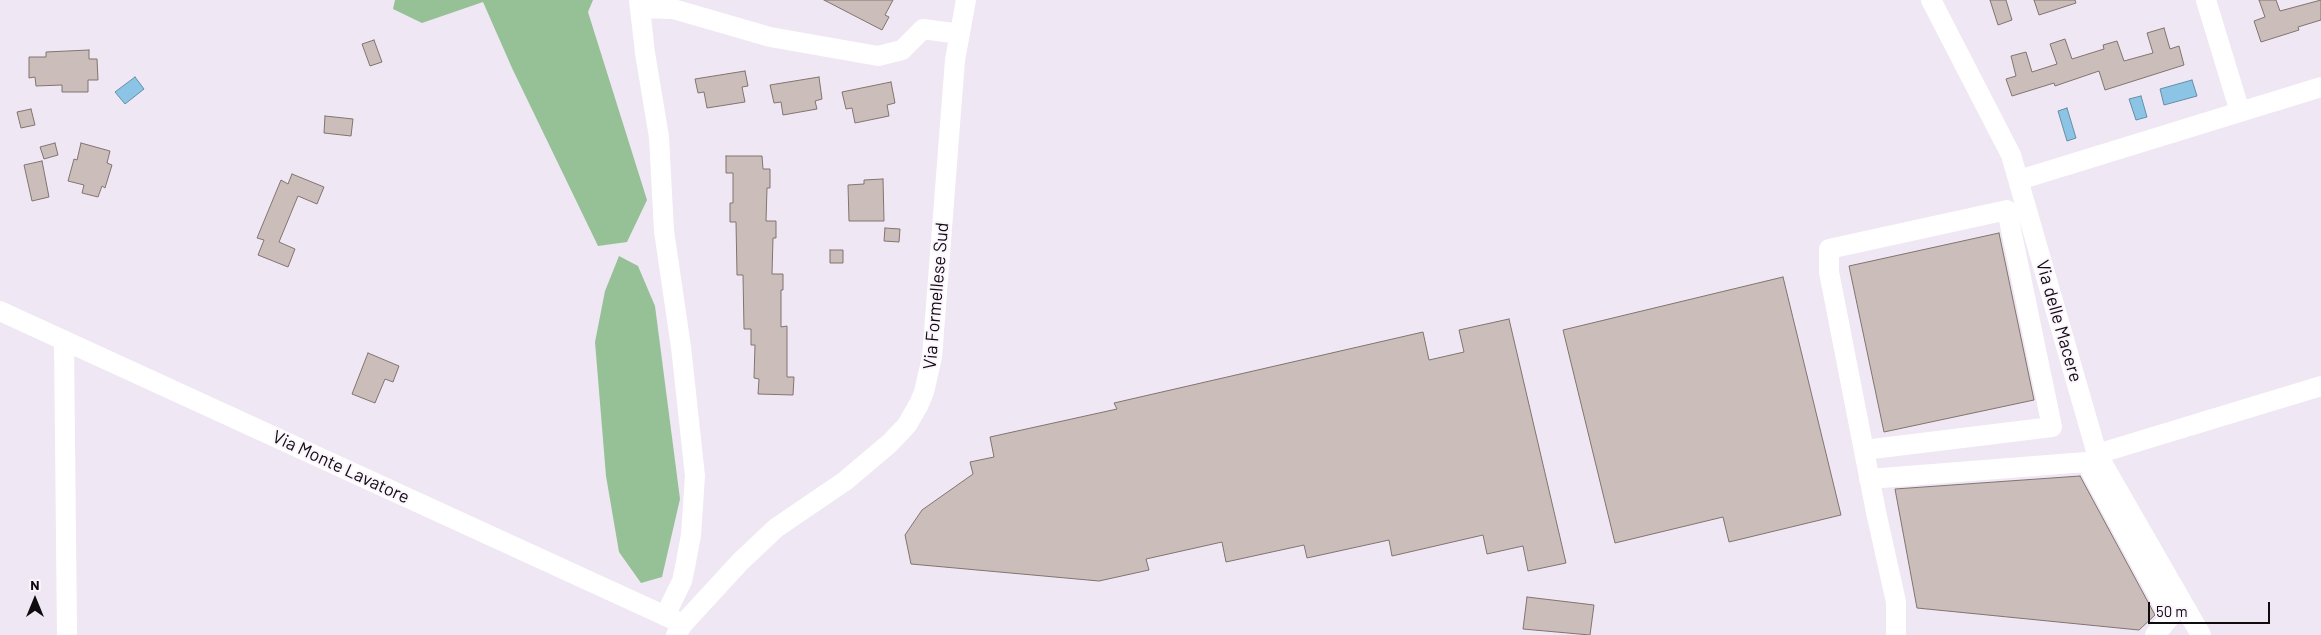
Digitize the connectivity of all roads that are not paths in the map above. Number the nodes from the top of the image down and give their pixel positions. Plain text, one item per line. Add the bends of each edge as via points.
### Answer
1 (966, 0) edge
2 (1931, 0) edge
3 (2206, 0) edge
4 (640, 4) edge
5 (960, 34) junction
6 (2321, 87) edge
7 (2240, 112) junction
8 (2019, 180) junction
9 (0, 311) edge
10 (64, 340) junction
11 (2321, 386) edge
12 (1864, 450) junction
13 (2097, 454) junction
14 (1869, 479) junction
15 (675, 625) edge
16 (67, 635) edge
17 (1896, 635) edge
18 (2154, 635) edge
19 (2201, 635) edge

1 - 5 street, Via Formellese Sud
2 - 8 street, Via delle Macere via 2006,143
3 - 7 street
4 - 5 street via 673,9 770,37 878,56 902,50 923,29
4 - 15 street via 659,137 664,231 695,476 691,535
5 - 15 street, Via Formellese Sud via 932,357 919,404 907,425 885,448 845,481 776,528
6 - 7 street
7 - 8 street
8 - 13 street, Via delle Macere
9 - 10 street, Via Monte Lavatore via 26,314
10 - 15 street, Via Monte Lavatore
10 - 16 street
11 - 13 street
12 - 12 street via 1828,268 1829,250 2007,210 2052,427
12 - 14 street
13 - 19 street, Via delle Macere
14 - 17 street via 1896,602
14 - 18 street via 2086,462 2170,617

